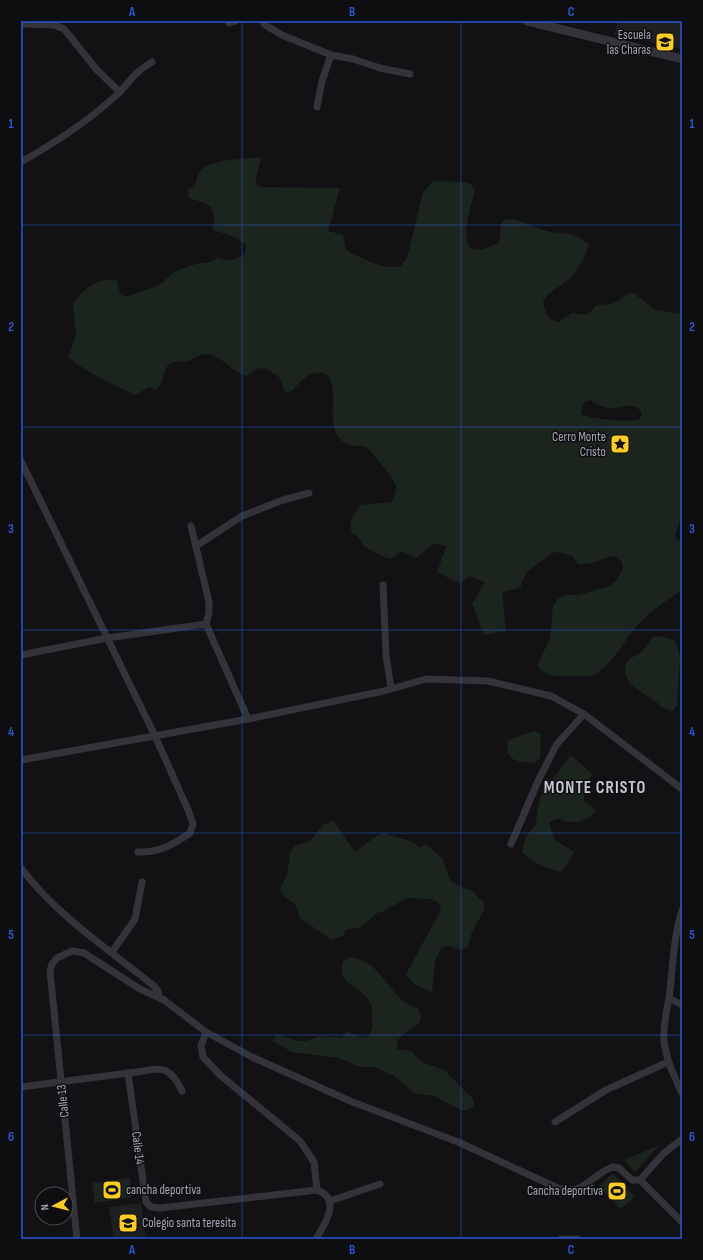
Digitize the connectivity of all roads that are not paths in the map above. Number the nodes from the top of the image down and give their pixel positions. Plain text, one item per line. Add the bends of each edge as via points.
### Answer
1 (263, 21) edge
2 (526, 21) edge
3 (23, 24) edge
4 (331, 55) junction
5 (682, 58) edge
6 (152, 62) dead end
7 (410, 74) dead end
8 (120, 92) junction
9 (317, 107) dead end
10 (21, 162) edge
11 (21, 461) edge
12 (309, 493) dead end
13 (191, 526) dead end
14 (196, 546) junction
15 (383, 586) dead end
16 (206, 624) junction
17 (107, 638) junction
18 (21, 655) edge
19 (391, 688) junction
20 (584, 714) junction
21 (248, 719) junction
22 (155, 736) junction
23 (21, 760) edge
24 (682, 788) edge
25 (511, 844) dead end
26 (138, 852) dead end
27 (21, 868) edge
28 (142, 882) dead end
29 (682, 910) edge
30 (112, 952) junction
31 (159, 997) junction
32 (668, 998) junction
33 (682, 1005) edge
34 (206, 1032) junction
35 (668, 1062) junction
36 (128, 1073) junction
37 (61, 1082) junction
38 (21, 1087) edge
39 (182, 1091) dead end
40 (682, 1093) edge
41 (555, 1122) dead end
42 (682, 1139) edge
43 (640, 1180) junction
44 (380, 1184) dead end
45 (317, 1190) junction
46 (330, 1201) junction
47 (682, 1222) edge
48 (77, 1239) edge
49 (316, 1239) edge
50 (561, 1239) edge
51 (577, 1239) edge

1 - 4 street via 265,25 282,35
2 - 5 street
3 - 8 street via 54,25 64,29 97,70
4 - 7 street
4 - 9 street
6 - 8 street via 139,70
8 - 10 street via 60,140
11 - 17 street
12 - 14 street via 242,516
13 - 14 street
14 - 16 street via 209,602
15 - 19 street via 386,655
16 - 17 street
16 - 21 street
17 - 18 street
17 - 22 street
19 - 20 street via 426,679 488,681 551,696
19 - 21 street
20 - 24 street
20 - 25 street via 557,744
21 - 22 street
22 - 23 street
22 - 26 street via 190,812 192,830 172,845 149,852
27 - 30 street via 58,909
28 - 30 street via 135,919
29 - 32 street via 675,931
30 - 31 street via 156,988
31 - 34 street
31 - 37 street, Calle 13 via 140,989 79,951 65,954 52,964 50,971
32 - 33 street
32 - 35 street via 664,1018 664,1042
34 - 43 street via 303,1081 366,1108 458,1142 560,1189 577,1190 613,1167 619,1168 632,1180
34 - 45 street via 201,1046 203,1057 220,1075 300,1141 314,1162
35 - 40 street
35 - 41 street via 606,1090
36 - 37 street
36 - 39 street via 166,1070 173,1075
36 - 45 street, Calle 14 via 144,1197 152,1206 160,1208
37 - 38 street
37 - 48 street, Calle 13
42 - 43 street via 663,1154
43 - 47 street
44 - 46 street
45 - 46 street
46 - 49 street via 331,1208 327,1221
50 - 51 street

